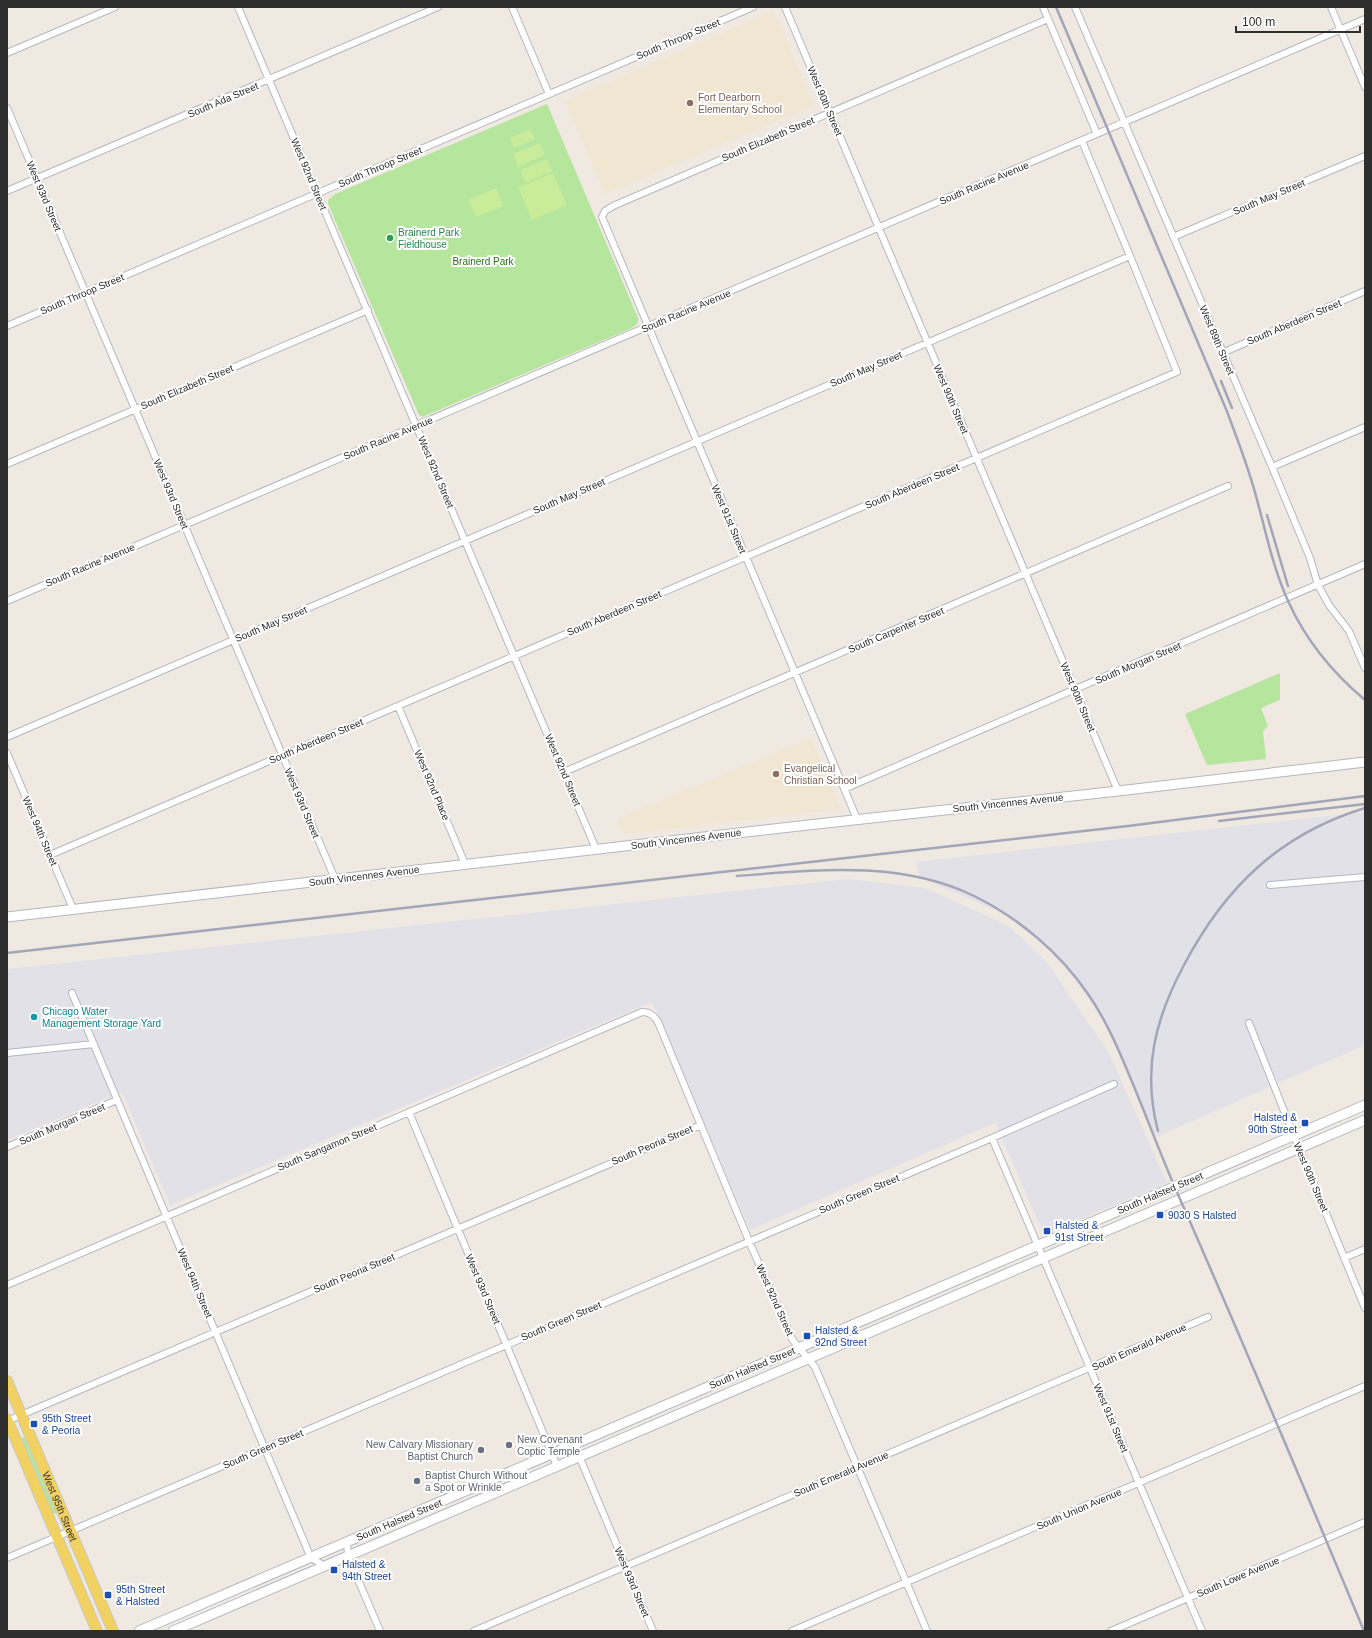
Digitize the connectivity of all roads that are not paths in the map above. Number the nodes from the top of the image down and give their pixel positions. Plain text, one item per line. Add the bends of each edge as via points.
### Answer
1 (115, 7) edge
2 (238, 7) edge
3 (438, 7) edge
4 (512, 7) edge
5 (753, 7) edge
6 (785, 7) edge
7 (1043, 7) edge
8 (1075, 7) edge
9 (1330, 7) edge
10 (1048, 19) junction
11 (1365, 19) edge
12 (1340, 30) junction
13 (7, 53) edge
14 (269, 80) junction
15 (1365, 87) edge
16 (549, 94) junction
17 (7, 108) edge
18 (830, 113) junction
19 (1124, 123) junction
20 (1097, 134) junction
21 (1082, 141) junction
22 (1365, 156) edge
23 (37, 178) junction
24 (7, 191) edge
25 (318, 193) junction
26 (602, 217) joint
27 (879, 228) junction
28 (1173, 237) junction
29 (1130, 256) junction
30 (1365, 291) edge
31 (85, 293) junction
32 (368, 310) junction
33 (7, 326) edge
34 (648, 327) junction
35 (927, 342) junction
36 (1222, 353) junction
37 (135, 409) junction
38 (417, 426) junction
39 (1365, 427) edge
40 (696, 442) junction
41 (976, 458) junction
42 (7, 464) edge
43 (1272, 467) junction
44 (1228, 486) dead end
45 (184, 525) junction
46 (466, 540) junction
47 (745, 557) junction
48 (1365, 564) edge
49 (1026, 574) junction
50 (1318, 585) junction
51 (7, 601) edge
52 (233, 640) junction
53 (514, 656) junction
54 (1365, 668) edge
55 (795, 673) junction
56 (1075, 690) junction
57 (398, 706) junction
58 (7, 737) edge
59 (7, 753) edge
60 (282, 756) junction
61 (1365, 762) edge
62 (564, 772) junction
63 (844, 790) junction
64 (1118, 792) junction
65 (857, 820) junction
66 (596, 849) junction
67 (50, 855) junction
68 (465, 864) junction
69 (1365, 877) edge
70 (334, 879) junction
71 (1270, 885) dead end
72 (73, 909) junction
73 (7, 917) edge
74 (72, 993) dead end
75 (647, 1012) joint
76 (1249, 1023) dead end
77 (94, 1044) junction
78 (7, 1053) edge
79 (1114, 1084) dead end
80 (117, 1100) junction
81 (1365, 1106) edge
82 (409, 1112) junction
83 (1365, 1120) edge
84 (701, 1125) junction
85 (1294, 1136) junction
86 (992, 1138) junction
87 (7, 1147) edge
88 (1299, 1148) junction
89 (166, 1216) junction
90 (458, 1228) junction
91 (749, 1241) junction
92 (1038, 1246) junction
93 (1365, 1249) edge
94 (1043, 1258) junction
95 (1344, 1258) junction
96 (7, 1285) edge
97 (1365, 1308) edge
98 (1208, 1317) dead end
99 (215, 1332) junction
100 (506, 1344) junction
101 (799, 1348) junction
102 (808, 1358) junction
103 (1090, 1368) junction
104 (7, 1381) edge
105 (1365, 1386) edge
106 (21, 1414) junction
107 (7, 1420) edge
108 (574, 1444) junction
109 (264, 1448) junction
110 (552, 1454) junction
111 (579, 1456) junction
112 (557, 1466) junction
113 (858, 1467) junction
114 (1138, 1483) junction
115 (1365, 1522) edge
116 (71, 1531) junction
117 (57, 1536) junction
118 (347, 1542) junction
119 (348, 1556) junction
120 (7, 1558) edge
121 (311, 1558) junction
122 (325, 1566) junction
123 (626, 1566) junction
124 (906, 1582) junction
125 (1188, 1598) junction
126 (97, 1631) edge
127 (113, 1631) edge
128 (139, 1631) edge
129 (173, 1631) edge
130 (380, 1631) edge
131 (474, 1631) edge
132 (653, 1631) edge
133 (792, 1631) edge
134 (927, 1631) edge
135 (1111, 1631) edge
136 (1202, 1631) edge

1 - 13 street
2 - 14 street, West 92nd Street
3 - 14 street, South Ada Street
4 - 16 street
5 - 16 street, South Throop Street
6 - 18 street, West 90th Street
7 - 10 street
8 - 19 street, West 89th Street
9 - 12 street
10 - 18 street, South Elizabeth Street
10 - 20 street
11 - 12 street, South Racine Avenue
12 - 15 street
12 - 19 street, South Racine Avenue
14 - 23 street, South Ada Street
14 - 25 street, West 92nd Street
16 - 25 street, South Throop Street
17 - 23 street, West 93rd Street
18 - 26 street, South Elizabeth Street via 613,206 605,211
18 - 27 street, West 90th Street
19 - 20 street, South Racine Avenue
19 - 28 street, West 89th Street
20 - 21 street, South Racine Avenue
21 - 27 street, South Racine Avenue
21 - 29 street
22 - 28 street, South May Street
23 - 24 street, South Ada Street
23 - 31 street, West 93rd Street
25 - 31 street, South Throop Street
25 - 32 street, West 92nd Street
26 - 34 street, West 91st Street
27 - 34 street, South Racine Avenue
27 - 35 street, West 90th Street
28 - 36 street, West 89th Street
29 - 35 street, South May Street
29 - 41 street, South Aberdeen Street via 1177,372
30 - 36 street, South Aberdeen Street
31 - 33 street, South Throop Street
31 - 37 street, West 93rd Street
32 - 37 street, South Elizabeth Street
32 - 38 street, West 92nd Street
34 - 38 street, South Racine Avenue
34 - 40 street, West 91st Street
35 - 40 street, South May Street
35 - 41 street, West 90th Street
36 - 43 street, West 89th Street
37 - 42 street, South Elizabeth Street
37 - 45 street, West 93rd Street
38 - 45 street, South Racine Avenue
38 - 46 street, West 92nd Street
39 - 43 street
40 - 46 street, South May Street
40 - 47 street, West 91st Street
41 - 47 street, South Aberdeen Street
41 - 49 street, West 90th Street
43 - 50 street, West 89th Street via 1310,558
44 - 49 street, South Carpenter Street
45 - 51 street, South Racine Avenue
45 - 52 street, West 93rd Street
46 - 52 street, South May Street
46 - 53 street, West 92nd Street
47 - 53 street, South Aberdeen Street
47 - 55 street, West 91st Street
48 - 50 street, South Morgan Street
49 - 55 street, South Carpenter Street
49 - 56 street, West 90th Street
50 - 54 street, West 89th Street via 1329,606 1349,631
50 - 56 street, South Morgan Street
52 - 58 street, South May Street
52 - 60 street, West 93rd Street
53 - 57 street, South Aberdeen Street
53 - 62 street, West 92nd Street
55 - 62 street, South Carpenter Street
55 - 63 street, West 91st Street
56 - 63 street, South Morgan Street
56 - 64 street, West 90th Street
57 - 60 street, South Aberdeen Street
57 - 68 street, West 92nd Place
59 - 67 street, West 94th Street
60 - 67 street, South Aberdeen Street
60 - 70 street, West 93rd Street
61 - 64 main road, South Vincennes Avenue
62 - 66 street, West 92nd Street
63 - 65 street, West 91st Street
64 - 65 main road, South Vincennes Avenue
65 - 66 main road, South Vincennes Avenue
66 - 68 main road, South Vincennes Avenue
67 - 72 street, West 94th Street
68 - 70 main road, South Vincennes Avenue
69 - 71 street
70 - 72 main road, South Vincennes Avenue
72 - 73 main road, South Vincennes Avenue
74 - 77 street, West 94th Street
75 - 82 street, South Sangamon Street
75 - 84 street, West 92nd Street via 658,1022
76 - 85 street, West 90th Street
77 - 78 street
77 - 80 street, West 94th Street
79 - 86 street, South Green Street
80 - 87 street, South Morgan Street
80 - 89 street, West 94th Street
81 - 85 main road, South Halsted Street
82 - 89 street, South Sangamon Street
82 - 90 street, West 93rd Street
83 - 88 main road, South Halsted Street
84 - 90 street, South Peoria Street
84 - 91 street, West 92nd Street
85 - 88 street, West 90th Street
85 - 92 main road, South Halsted Street
86 - 91 street, South Green Street
86 - 92 street, West 91st Street
88 - 94 main road, South Halsted Street
88 - 95 street, West 90th Street
89 - 96 street, South Sangamon Street
89 - 99 street, West 94th Street
90 - 99 street, South Peoria Street
90 - 100 street, West 93rd Street
91 - 100 street, South Green Street
91 - 101 street, West 92nd Street via 792,1339
92 - 94 street, West 91st Street
92 - 101 main road, South Halsted Street
93 - 95 street
94 - 102 main road, South Halsted Street
94 - 103 street, West 91st Street
95 - 97 street, West 90th Street
98 - 103 street, South Emerald Avenue
99 - 106 street, South Peoria Street
99 - 109 street, West 94th Street
100 - 109 street, South Green Street
100 - 110 street, West 93rd Street
101 - 102 street, West 92nd Street
101 - 108 main road, South Halsted Street
102 - 111 main road, South Halsted Street
102 - 113 street, West 92nd Street via 815,1366
103 - 113 street, South Emerald Avenue
103 - 114 street, West 91st Street
104 - 106 main road, West 95th Street
105 - 114 street, South Union Avenue
106 - 107 street, South Peoria Street
106 - 116 main road, West 95th Street
107 - 117 main road, West 95th Street
108 - 110 main road, South Halsted Street
108 - 111 street, West 93rd Street
109 - 116 street, South Green Street
109 - 121 street, West 94th Street
110 - 112 street, West 93rd Street
110 - 118 main road, South Halsted Street
111 - 112 main road, South Halsted Street
111 - 123 street, West 93rd Street
112 - 119 main road, South Halsted Street
113 - 123 street, South Emerald Avenue
113 - 124 street, West 92nd Street
114 - 124 street, South Union Avenue
114 - 125 street, West 91st Street
115 - 125 street, South Lowe Avenue
116 - 117 street, South Green Street
116 - 127 main road, West 95th Street
117 - 120 street, South Green Street
117 - 126 main road, West 95th Street
118 - 119 street
118 - 121 main road, South Halsted Street
119 - 122 main road, South Halsted Street
119 - 130 street
121 - 122 street
121 - 128 main road, South Halsted Street
122 - 129 main road, South Halsted Street
123 - 131 street, South Emerald Avenue
123 - 132 street, West 93rd Street
124 - 133 street, South Union Avenue
124 - 134 street, West 92nd Street
125 - 135 street, South Lowe Avenue
125 - 136 street, West 91st Street

